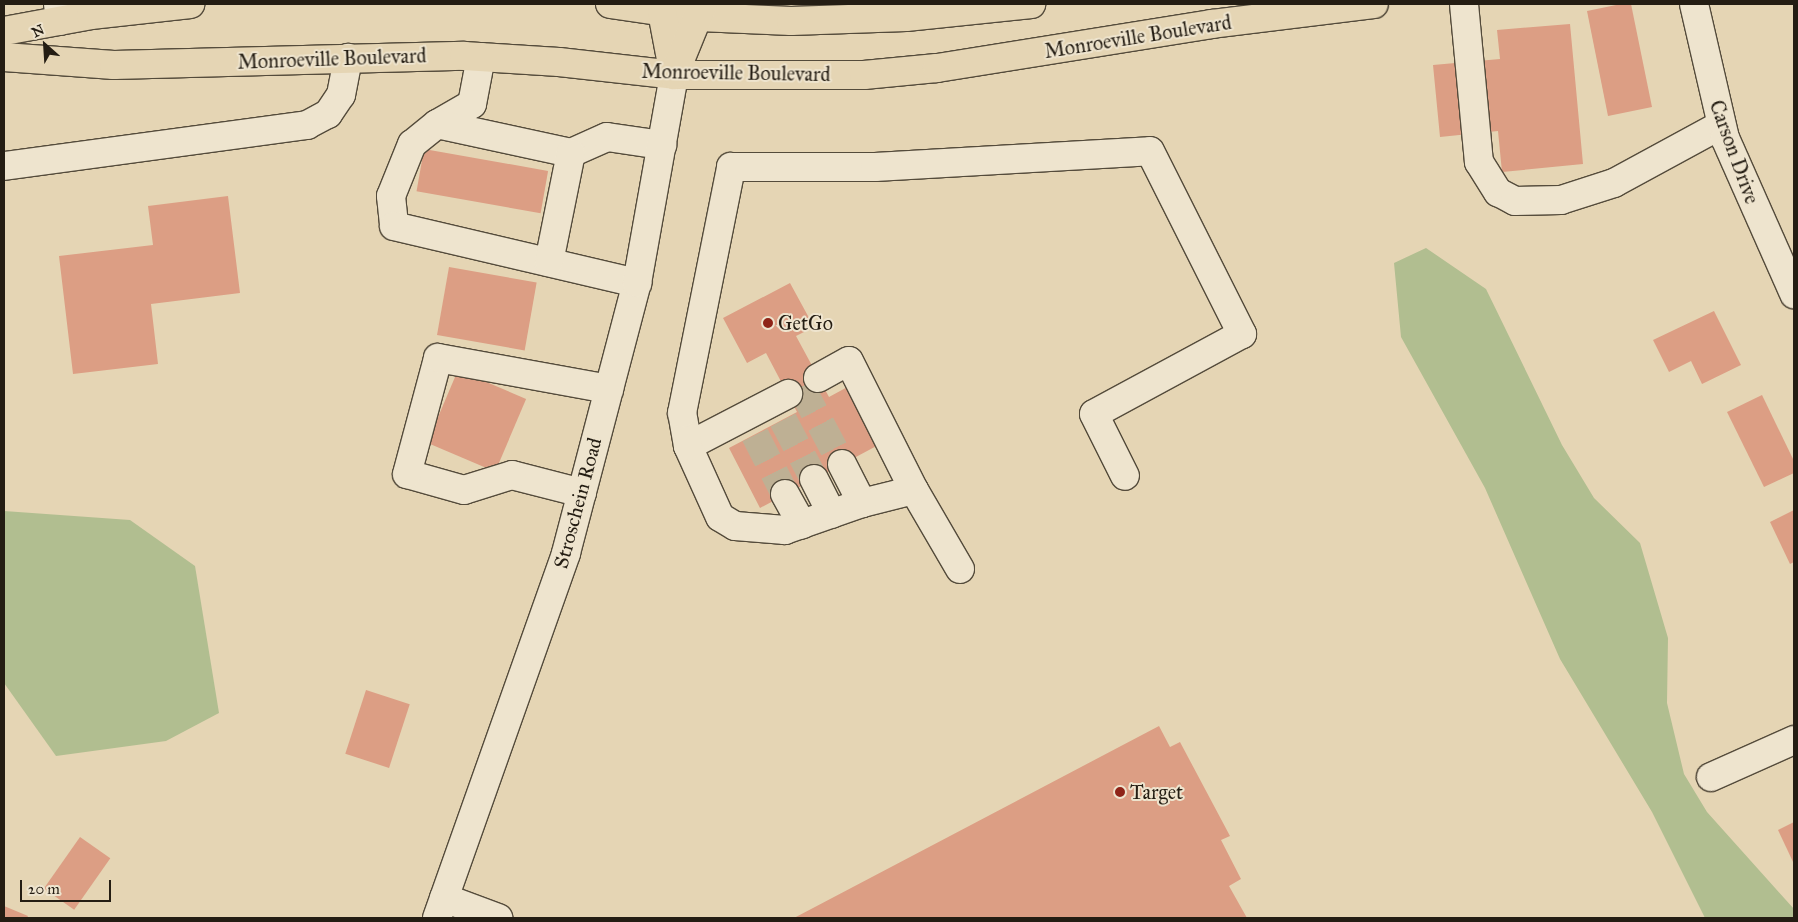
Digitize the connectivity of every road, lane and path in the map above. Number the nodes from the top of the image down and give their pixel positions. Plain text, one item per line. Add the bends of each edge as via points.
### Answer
1 (190, 4) edge
2 (610, 4) edge
3 (816, 4) edge
4 (1031, 4) edge
5 (1374, 4) edge
6 (1464, 4) edge
7 (1694, 4) edge
8 (663, 8) edge
9 (701, 10) edge
10 (59, 12) edge
11 (906, 17) junction
12 (4, 31) edge
13 (482, 57) junction
14 (4, 58) edge
15 (348, 58) junction
16 (674, 75) junction
17 (437, 124) junction
18 (1721, 124) junction
19 (662, 145) junction
20 (571, 153) junction
21 (4, 166) edge
22 (549, 262) junction
23 (637, 283) junction
24 (1794, 294) edge
25 (818, 378) dead end
26 (609, 389) junction
27 (781, 405) dead end
28 (688, 446) junction
29 (842, 464) tunnel mouth
30 (1125, 476) dead end
31 (814, 479) tunnel mouth
32 (914, 490) junction
33 (582, 493) junction
34 (785, 494) tunnel mouth
35 (862, 503) junction
36 (832, 514) junction
37 (802, 525) junction
38 (960, 570) dead end
39 (1794, 740) edge
40 (1711, 777) dead end
41 (441, 908) edge
42 (498, 918) edge

1 - 10 main road
2 - 8 main road
3 - 11 main road
4 - 11 main road
5 - 16 main road, Monroeville Boulevard via 1212,24 937,68 864,75
6 - 18 street via 1479,162 1498,192 1515,201 1561,200 1614,183
7 - 18 street, Carson Drive
8 - 9 main road
8 - 16 main road, Stroschein Road
9 - 11 main road via 791,22
9 - 16 main road, Stroschein Road
10 - 12 main road
13 - 15 main road, Monroeville Boulevard
13 - 16 main road, Monroeville Boulevard
13 - 17 street via 472,104
14 - 15 main road, Monroeville Boulevard via 114,65
15 - 21 street via 341,95 328,114 307,125
16 - 19 street, Stroschein Road
17 - 20 street
17 - 22 street via 412,144 391,196 394,226
18 - 24 street, Carson Drive via 1744,189
19 - 20 street via 608,136
19 - 23 street, Stroschein Road
20 - 22 street
22 - 23 street
23 - 26 street, Stroschein Road
25 - 32 street via 849,362
26 - 33 street, Stroschein Road
26 - 33 street via 438,358 407,474 464,490 512,475
27 - 28 street via 750,425
28 - 30 street via 682,413 731,168 875,167 1150,151 1242,334 1094,414
28 - 37 street via 720,517 735,526 785,530
29 - 35 street
31 - 36 street
32 - 35 street
32 - 38 street
33 - 41 street, Stroschein Road via 552,595
34 - 37 street
35 - 36 street
36 - 37 street
39 - 40 street
41 - 42 street

